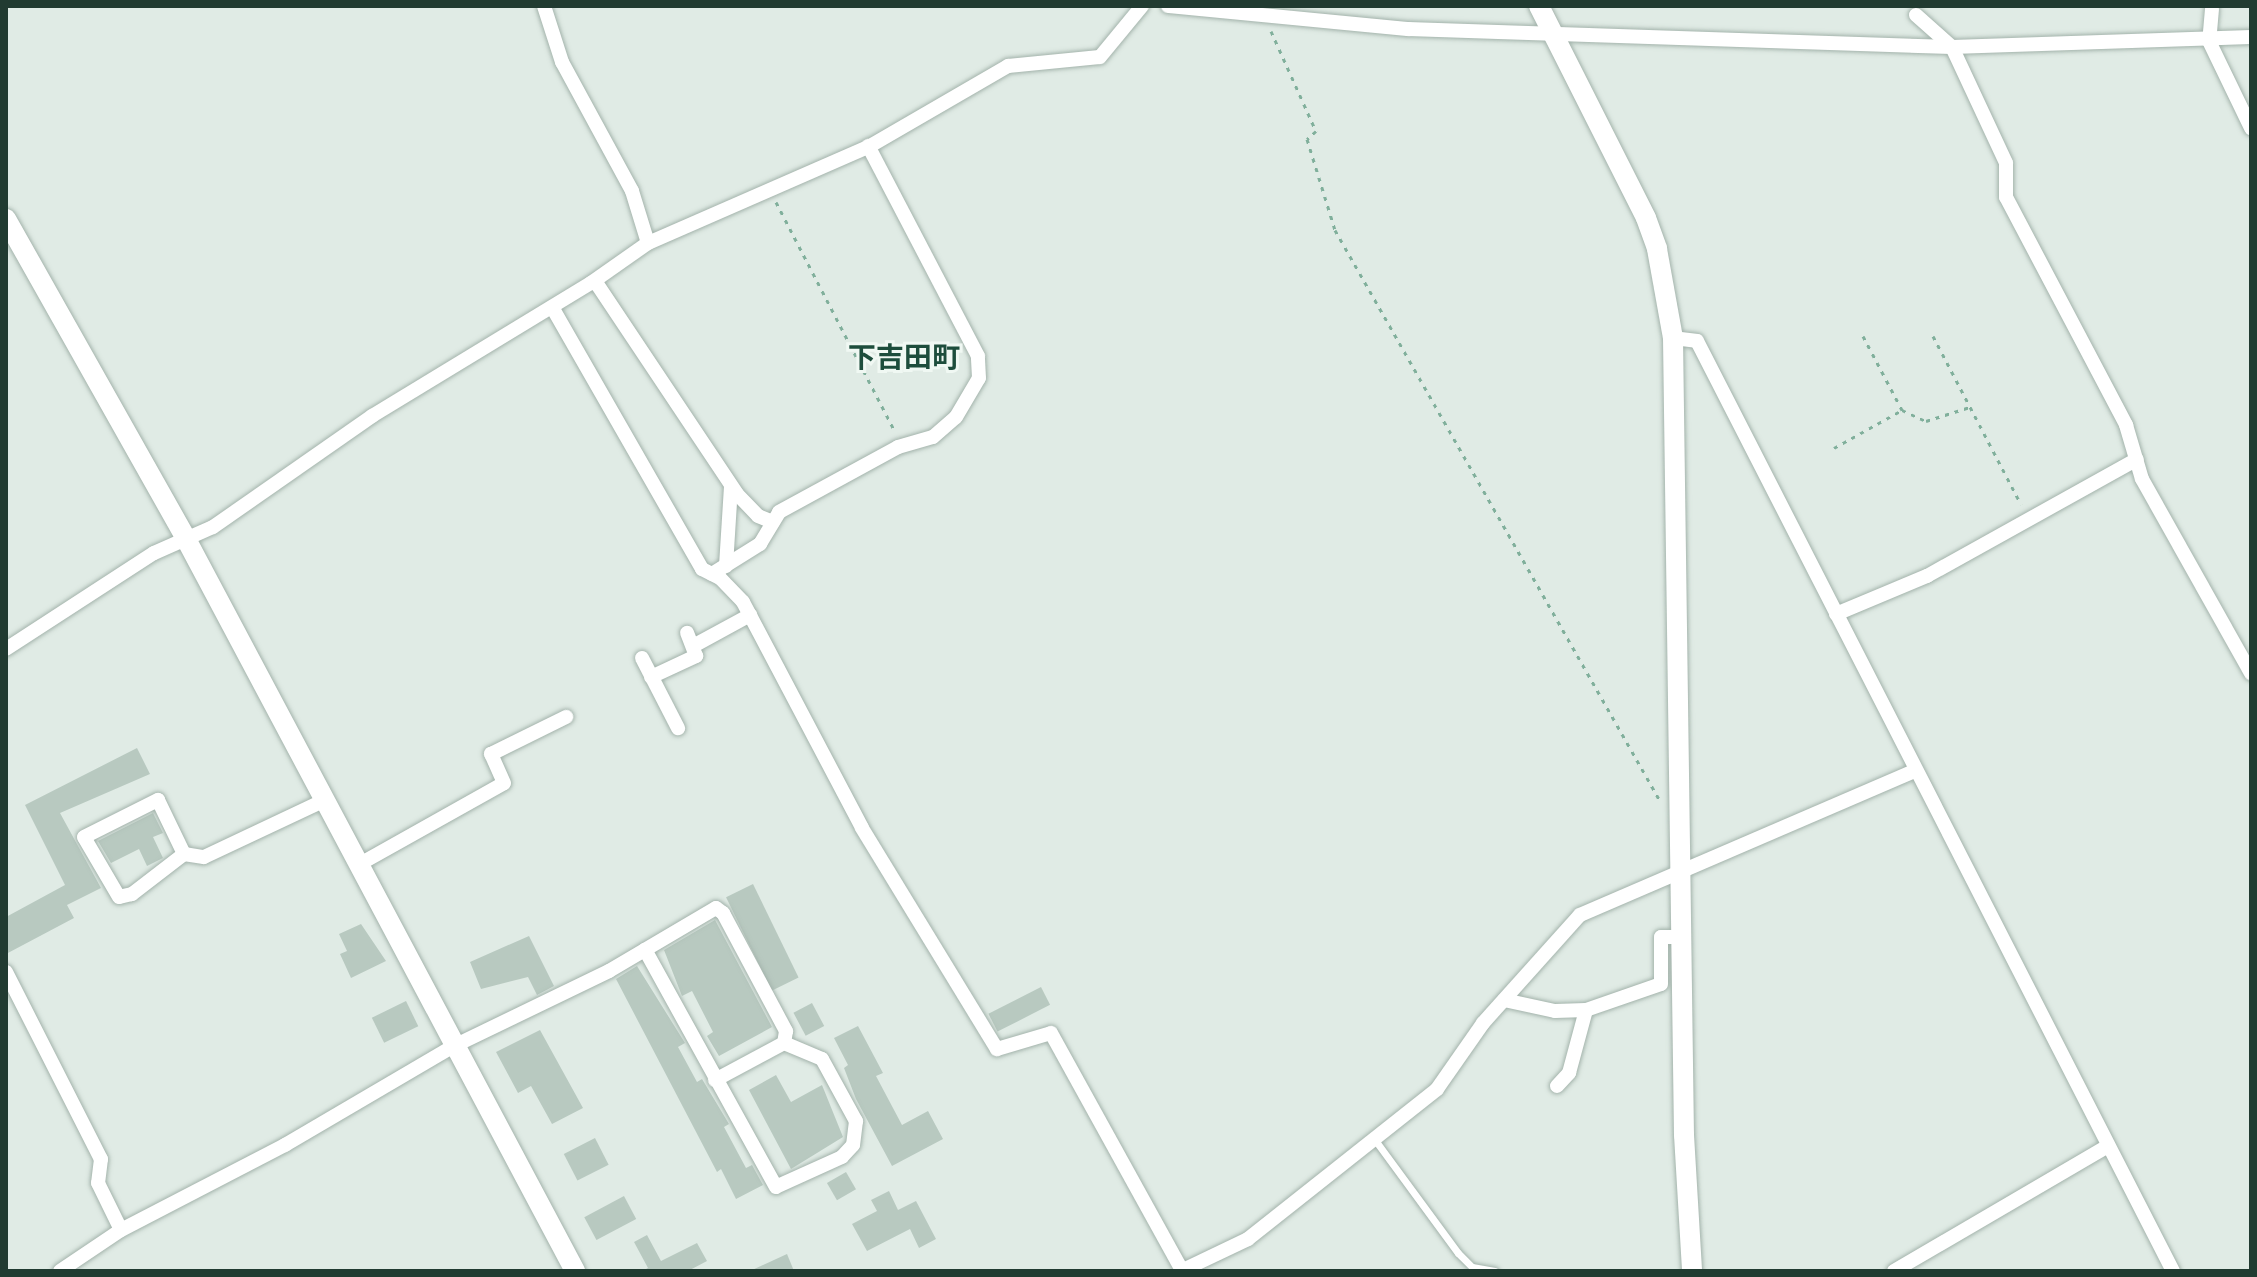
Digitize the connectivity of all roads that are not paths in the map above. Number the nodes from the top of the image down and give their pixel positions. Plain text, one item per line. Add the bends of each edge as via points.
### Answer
1 (544, 6) edge
2 (1142, 6) edge
3 (1168, 6) edge
4 (1539, 6) edge
5 (2212, 9) dead end
6 (1916, 15) dead end
7 (1553, 34) junction
8 (2251, 37) edge
9 (2209, 41) junction
10 (1952, 47) junction
11 (2251, 128) edge
12 (868, 146) junction
13 (6, 219) edge
14 (648, 243) junction
15 (595, 281) junction
16 (552, 307) junction
17 (1673, 338) junction
18 (2137, 459) junction
19 (731, 486) junction
20 (773, 522) junction
21 (186, 539) junction
22 (726, 566) junction
23 (712, 574) junction
24 (1836, 614) junction
25 (750, 615) junction
26 (6, 649) edge
27 (642, 658) dead end
28 (2251, 673) edge
29 (651, 677) junction
30 (566, 717) dead end
31 (678, 728) dead end
32 (1914, 771) junction
33 (325, 800) junction
34 (184, 854) junction
35 (358, 865) junction
36 (1680, 872) junction
37 (1681, 937) junction
38 (645, 950) junction
39 (6, 972) edge
40 (1504, 1000) junction
41 (1586, 1010) junction
42 (784, 1043) junction
43 (454, 1046) junction
44 (715, 1080) junction
45 (1557, 1086) dead end
46 (1375, 1140) junction
47 (2108, 1146) junction
48 (121, 1230) junction
49 (1182, 1270) edge
50 (60, 1271) edge
51 (575, 1271) edge
52 (1495, 1271) edge
53 (1692, 1271) edge
54 (1894, 1271) edge
55 (2173, 1271) edge

1 - 14 street via 562,62 632,191
2 - 12 street via 1100,57 1008,66
3 - 7 street via 1408,29
4 - 7 street
5 - 9 street
6 - 10 street
7 - 10 street
7 - 17 street via 1646,218
8 - 9 street
9 - 10 street
9 - 11 street
10 - 18 street via 2006,163 2006,197 2126,425
12 - 14 street
12 - 20 street via 981,366 973,389 947,427 779,512
13 - 21 street
14 - 15 street
15 - 16 street
15 - 19 street
16 - 21 street via 372,416 224,520
16 - 23 street via 702,569
17 - 24 street via 1697,341
17 - 36 street
18 - 24 street via 1927,576
18 - 28 street via 2142,479
19 - 20 street via 758,516
19 - 22 street
20 - 22 street via 760,544
21 - 26 street via 154,553
21 - 33 street
22 - 23 street
23 - 25 street via 733,588
24 - 32 street
25 - 29 street via 691,639 696,656
25 - 49 street via 862,828 997,1049 1051,1033
27 - 29 street
29 - 31 street
30 - 35 street via 491,754 504,783
32 - 36 street
32 - 47 street
33 - 34 street via 204,857
33 - 35 street
34 - 34 street via 158,800 84,837 119,897 132,894
35 - 43 street
36 - 37 street
36 - 40 street via 1580,915
37 - 41 street via 1661,937 1661,984
37 - 53 street via 1686,1216
38 - 42 street via 716,908 786,1031
38 - 43 street
38 - 44 street
39 - 48 street via 101,1159 98,1183
40 - 41 street via 1555,1011
40 - 46 street via 1437,1089
41 - 45 street via 1569,1073
42 - 44 street
42 - 44 street via 822,1059 856,1121 853,1145 823,1169 776,1187
43 - 48 street via 285,1145
43 - 51 street
46 - 49 street via 1248,1239
46 - 52 lane via 1458,1253 1472,1267
47 - 54 street
47 - 55 street
48 - 50 street

